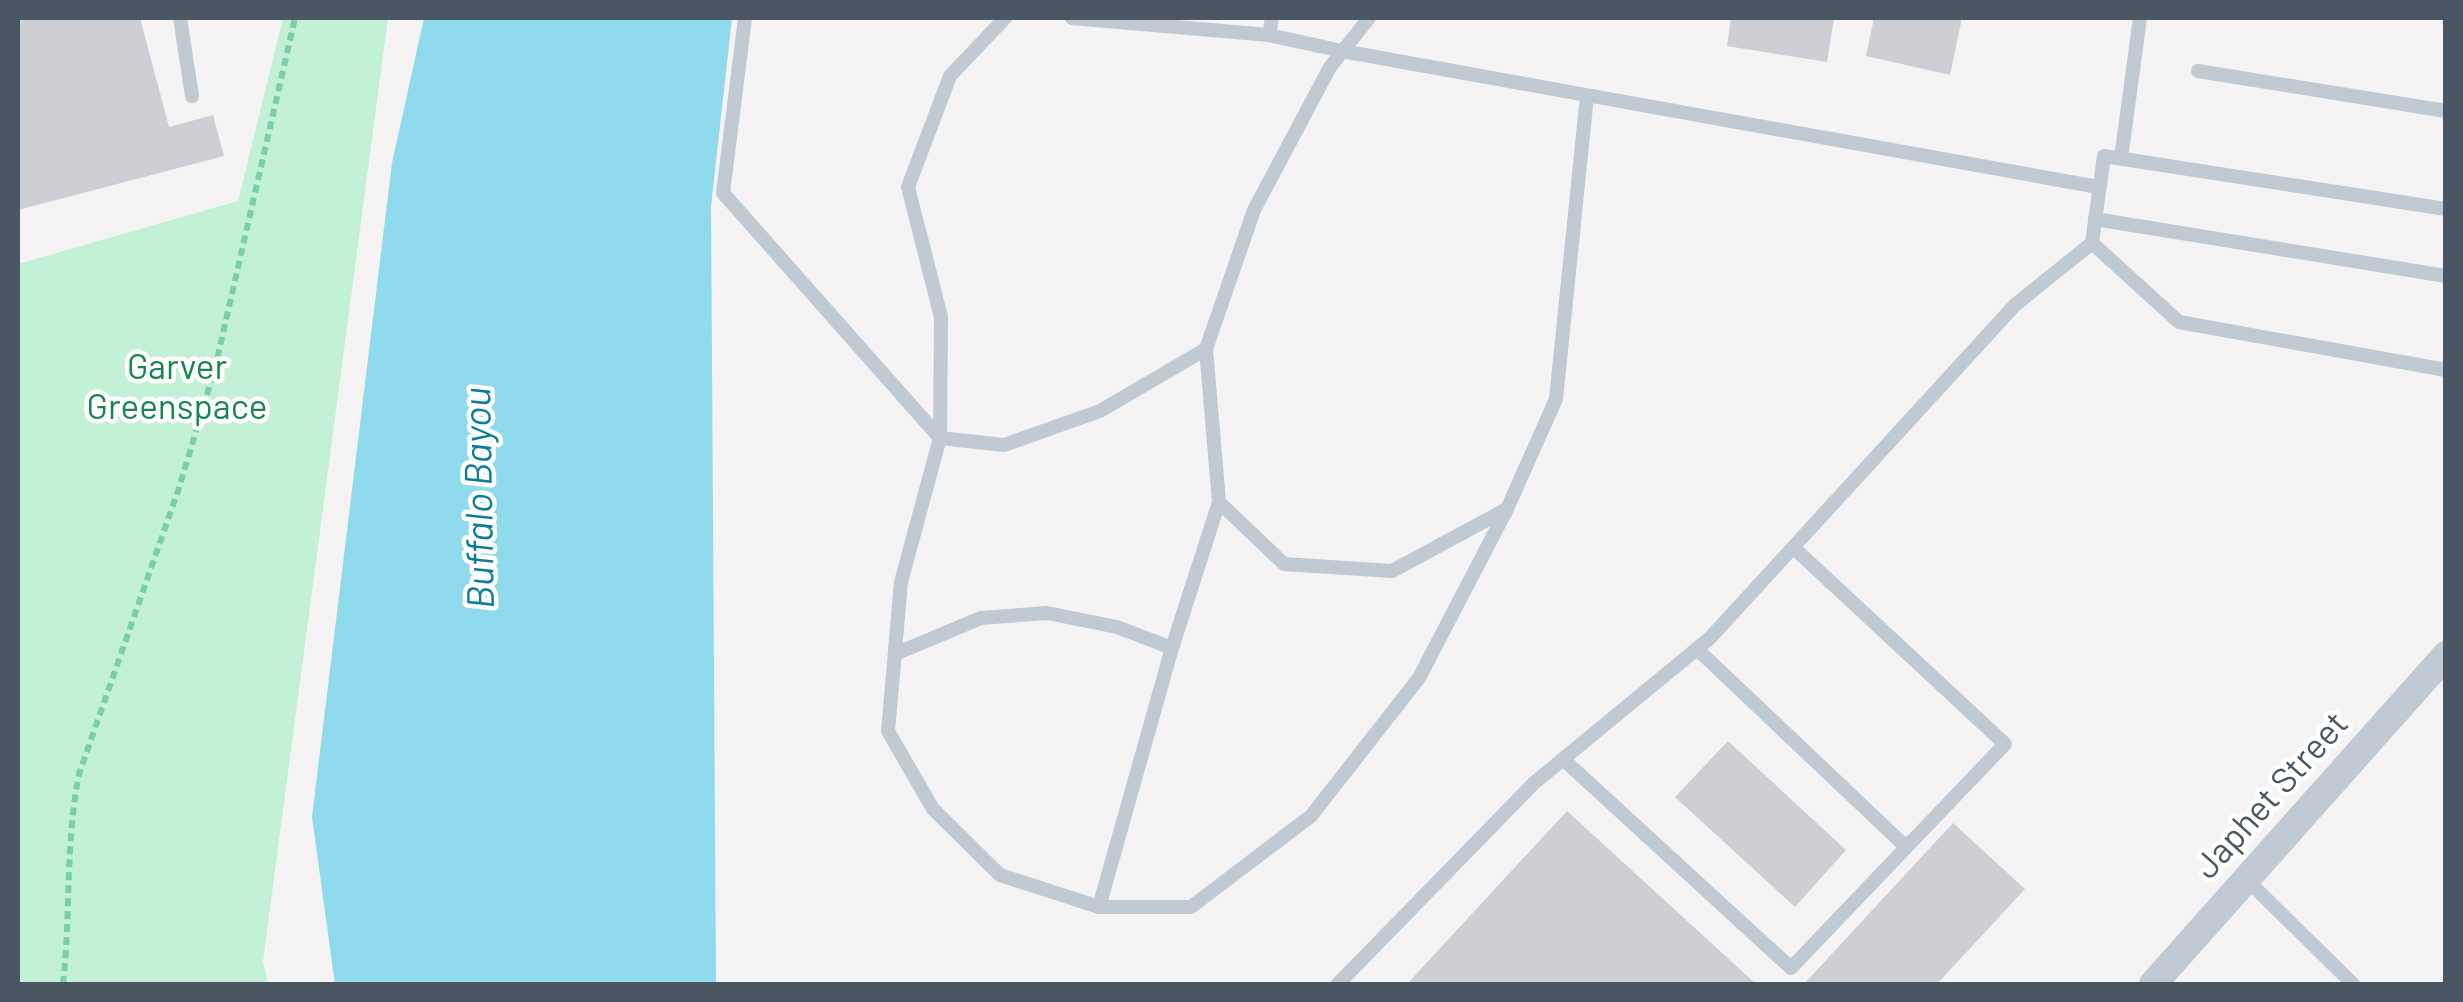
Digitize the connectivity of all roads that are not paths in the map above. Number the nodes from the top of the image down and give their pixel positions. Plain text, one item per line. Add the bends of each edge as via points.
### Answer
1 (180, 18) edge
2 (745, 18) edge
3 (1006, 18) edge
4 (1072, 18) edge
5 (1272, 18) edge
6 (1369, 18) edge
7 (2140, 18) edge
8 (1103, 19) edge
9 (1269, 35) junction
10 (1342, 51) junction
11 (2198, 71) dead end
12 (192, 96) dead end
13 (1587, 96) junction
14 (2446, 111) edge
15 (2121, 158) junction
16 (2098, 187) junction
17 (2446, 208) edge
18 (2095, 218) junction
19 (2092, 243) junction
20 (2446, 276) edge
21 (1206, 349) junction
22 (2446, 370) edge
23 (940, 438) junction
24 (1219, 502) junction
25 (1506, 509) junction
26 (1794, 548) junction
27 (1172, 648) junction
28 (1696, 649) junction
29 (895, 654) junction
30 (2446, 655) edge
31 (1563, 759) junction
32 (1906, 847) junction
33 (2246, 879) junction
34 (1099, 907) junction
35 (1338, 984) edge
36 (2152, 984) edge
37 (2352, 984) edge

1 - 12 lane
2 - 23 lane via 723,193
3 - 23 lane via 950,76 908,187 941,317
4 - 8 lane
5 - 9 lane
6 - 10 lane
7 - 15 lane
8 - 9 lane
9 - 10 lane
10 - 13 lane
10 - 21 lane via 1254,210
11 - 14 lane
13 - 16 lane
13 - 25 lane via 1556,399
15 - 16 lane via 2104,156
15 - 17 lane
16 - 18 lane
18 - 19 lane
18 - 20 lane
19 - 22 lane via 2179,322
19 - 26 lane via 2014,305
21 - 23 lane via 1100,412 1004,444
21 - 24 lane
23 - 29 lane via 901,582
24 - 25 lane via 1284,564 1392,571
24 - 27 lane
25 - 34 lane via 1418,678 1311,816 1192,907
26 - 28 lane
26 - 32 lane via 2005,744
27 - 29 lane via 1117,627 1047,613 981,618
27 - 34 lane
28 - 31 lane
28 - 32 lane
29 - 34 lane via 888,731 934,809 1000,875
30 - 33 street, Japhet Street
31 - 32 lane via 1792,968
31 - 35 lane
33 - 36 street, Japhet Street
33 - 37 lane

